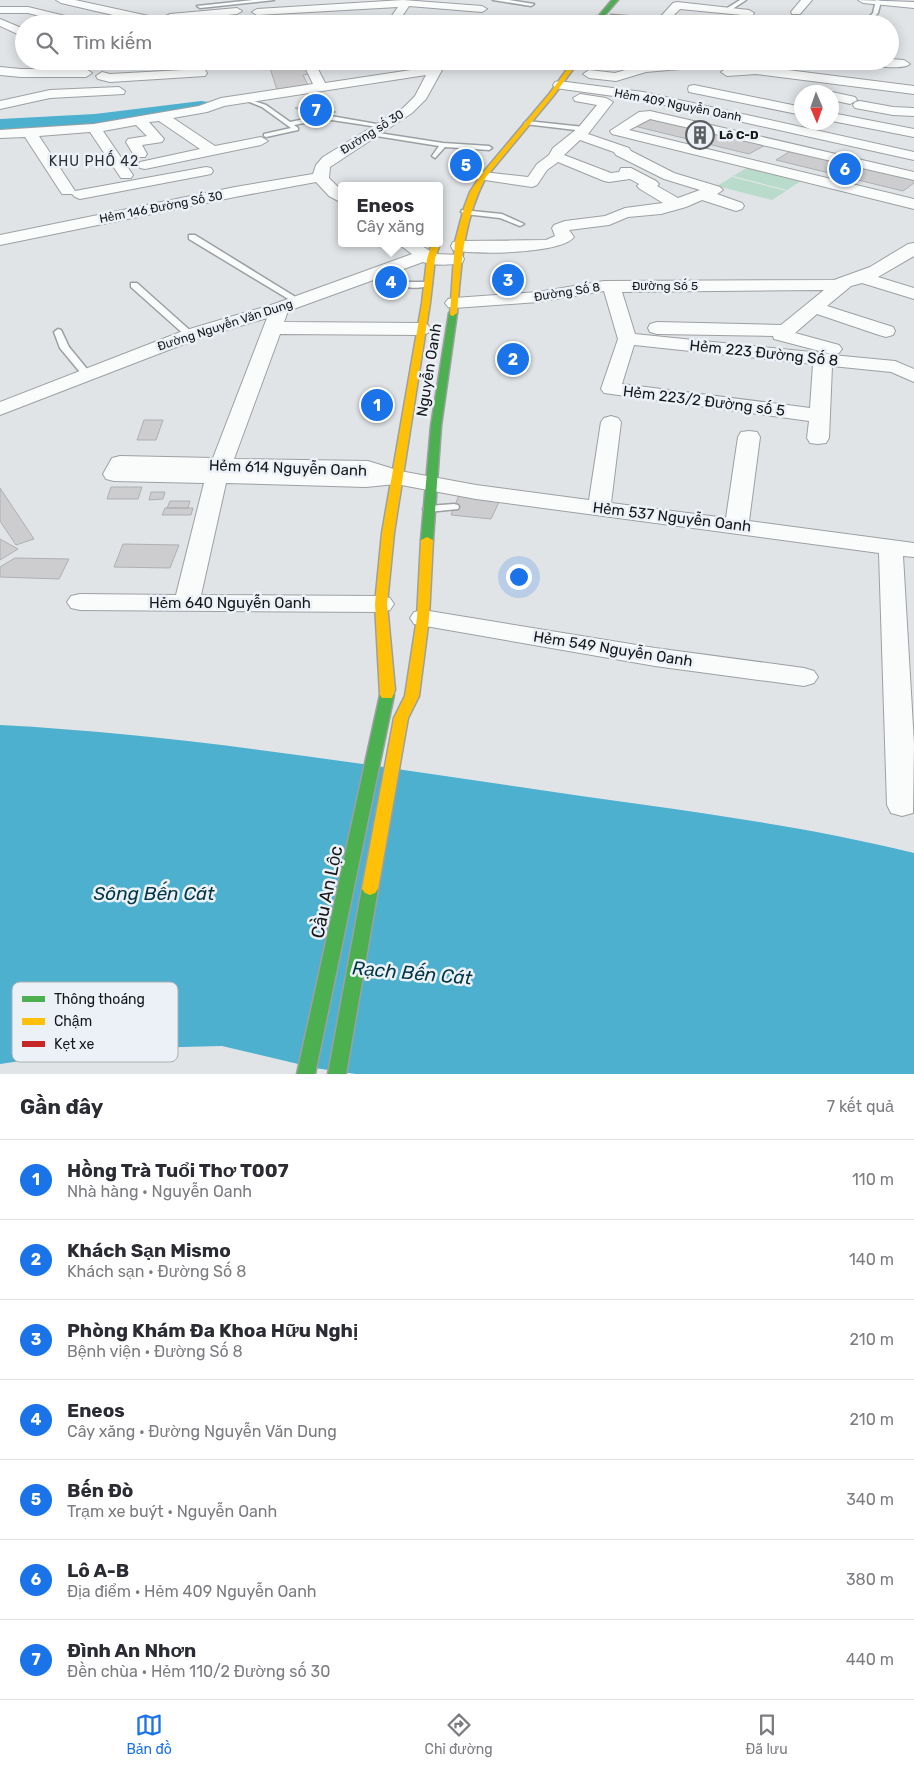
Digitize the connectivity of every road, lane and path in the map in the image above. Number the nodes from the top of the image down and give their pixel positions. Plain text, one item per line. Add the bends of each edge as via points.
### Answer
1 (60, 0) edge
2 (271, 0) edge
3 (495, 0) edge
4 (614, 0) edge
5 (625, 0) edge
6 (743, 0) edge
7 (805, 0) edge
8 (863, 0) edge
9 (878, 1) junction
10 (382, 2) edge
11 (406, 3) junction
12 (531, 4) dead end
13 (708, 4) edge
14 (914, 5) edge
15 (200, 6) dead end
16 (311, 9) junction
17 (0, 10) edge
18 (237, 11) dead end
19 (726, 11) junction
20 (257, 12) dead end
21 (796, 12) dead end
22 (55, 15) edge
23 (128, 15) edge
24 (192, 15) edge
25 (311, 15) edge
26 (397, 15) edge
27 (602, 15) edge
28 (614, 15) edge
29 (667, 15) edge
30 (748, 15) edge
31 (873, 15) edge
32 (0, 22) edge
33 (15, 30) edge
34 (899, 52) edge
35 (15, 63) edge
36 (907, 64) edge
37 (2, 65) edge
38 (175, 70) edge
39 (201, 70) edge
40 (314, 70) edge
41 (411, 70) edge
42 (436, 70) edge
43 (563, 70) edge
44 (580, 70) edge
45 (639, 70) edge
46 (734, 70) edge
47 (756, 70) edge
48 (86, 73) dead end
49 (102, 76) dead end
50 (708, 81) dead end
51 (554, 85) junction
52 (772, 85) dead end
53 (321, 87) junction
54 (694, 89) junction
55 (914, 90) edge
56 (50, 94) junction
57 (216, 94) junction
58 (0, 96) edge
59 (244, 98) junction
60 (839, 98) edge
61 (850, 100) dead end
62 (671, 102) junction
63 (0, 105) edge
64 (134, 106) junction
65 (161, 109) junction
66 (794, 109) edge
67 (898, 110) dead end
68 (914, 112) edge
69 (80, 115) dead end
70 (839, 119) edge
71 (52, 120) dead end
72 (527, 123) junction
73 (288, 124) junction
74 (385, 126) junction
75 (94, 128) junction
76 (582, 130) junction
77 (30, 133) junction
78 (914, 133) edge
79 (0, 134) edge
80 (372, 134) junction
81 (263, 138) joint
82 (443, 145) junction
83 (492, 145) joint
84 (781, 145) junction
85 (212, 151) junction
86 (435, 156) dead end
87 (914, 156) edge
88 (187, 157) junction
89 (556, 157) junction
90 (477, 162) dead end
91 (750, 164) junction
92 (645, 165) junction
93 (206, 171) junction
94 (631, 174) junction
95 (126, 175) dead end
96 (483, 176) junction
97 (914, 176) edge
98 (322, 177) junction
99 (235, 192) junction
100 (710, 192) junction
101 (338, 195) edge
102 (680, 204) junction
103 (914, 204) edge
104 (736, 206) dead end
105 (466, 212) junction
106 (520, 224) dead end
107 (192, 237) dead end
108 (0, 240) edge
109 (416, 247) edge
110 (430, 252) edge
111 (457, 252) junction
112 (911, 253) edge
113 (853, 280) junction
114 (402, 282) dead end
115 (428, 282) junction
116 (134, 286) dead end
117 (616, 286) junction
118 (914, 294) edge
119 (440, 303) junction
120 (289, 304) junction
121 (813, 307) junction
122 (272, 328) junction
123 (421, 329) junction
124 (785, 331) junction
125 (886, 331) dead end
126 (58, 332) dead end
127 (626, 333) junction
128 (190, 334) junction
129 (845, 353) dead end
130 (823, 360) junction
131 (87, 375) junction
132 (913, 375) edge
133 (0, 409) edge
134 (820, 416) junction
135 (612, 422) dead end
136 (749, 437) dead end
137 (818, 438) dead end
138 (218, 472) junction
139 (396, 477) junction
140 (430, 483) junction
141 (454, 507) dead end
142 (599, 507) junction
143 (428, 509) junction
144 (737, 525) junction
145 (902, 548) edge
146 (80, 602) dead end
147 (187, 603) junction
148 (381, 604) junction
149 (423, 618) junction
150 (804, 677) dead end
151 (382, 717) joint
152 (906, 752) edge
153 (902, 805) dead end
154 (306, 1074) edge
155 (337, 1074) edge

1 - 23 street
2 - 15 lane
3 - 11 street via 479,12
3 - 12 lane
4 - 27 main road
5 - 28 main road
6 - 19 lane
7 - 21 street
8 - 9 street
9 - 14 street
9 - 31 lane
10 - 11 street
10 - 16 street
11 - 26 street
13 - 19 street
13 - 29 street via 676,5
16 - 20 street
16 - 25 street
17 - 22 street via 28,10
18 - 24 street
19 - 30 street
32 - 33 street
34 - 36 street
35 - 37 street
37 - 48 street via 21,73
38 - 49 street via 110,78
39 - 57 street
40 - 53 street
41 - 53 street
42 - 74 street, Đường số 30 via 424,93
43 - 51 main road, Nguyễn Oanh
44 - 45 street via 616,77
46 - 52 street
47 - 55 street
50 - 54 street
51 - 62 street, Hẻm 409 Nguyễn Oanh
51 - 72 main road, Nguyễn Oanh
51 - 76 street via 606,102
53 - 59 street
54 - 62 street
54 - 66 street
56 - 58 street
56 - 63 street
56 - 64 street
57 - 59 street
57 - 65 street via 202,109
59 - 73 lane via 264,106
60 - 61 street
62 - 87 street, Hẻm 409 Nguyễn Oanh
64 - 65 street
64 - 75 street
64 - 88 street via 157,138 132,142 143,159
65 - 85 street
67 - 68 street
69 - 71 street
70 - 78 street
72 - 76 lane
72 - 96 main road, Nguyễn Oanh
73 - 74 lane via 325,117
73 - 81 lane via 296,129
74 - 80 street, Đường số 30
75 - 77 street
75 - 95 street
76 - 89 street via 558,151
76 - 92 street
77 - 79 street
77 - 93 street via 74,193
80 - 82 lane
80 - 98 street, Đường số 30 via 322,167
81 - 85 street
82 - 83 lane
82 - 86 lane
83 - 90 main road
84 - 91 street
84 - 91 street via 650,115 617,130
84 - 97 street
85 - 88 street
88 - 93 street
89 - 94 street via 609,178
89 - 96 street via 542,167 532,182
91 - 103 street
92 - 94 street via 624,170
92 - 100 street
93 - 99 street
94 - 102 street via 652,184 638,188 662,194 660,196
96 - 105 main road, Nguyễn Oanh
98 - 99 street, Hẻm 146 Đường Số 30
98 - 101 street
99 - 108 street, Hẻm 146 Đường Số 30 via 98,214
100 - 102 street
100 - 104 street
102 - 111 street via 565,226 560,231 566,238 550,244
105 - 106 lane via 502,216
105 - 111 main road, Nguyễn Oanh
107 - 120 lane
109 - 110 street
110 - 111 street
110 - 115 main road, Nguyễn Oanh
110 - 120 street, Đường Nguyễn Văn Dung
111 - 119 main road, Nguyễn Oanh
112 - 113 street, Đường Số 5
113 - 117 street, Đường Số 5 via 834,285
113 - 118 street
113 - 121 street
114 - 115 lane
115 - 119 main road, Nguyễn Oanh
116 - 128 lane
117 - 119 street, Đường Số 8 via 538,297
117 - 127 street
119 - 123 main road, Nguyễn Oanh
119 - 140 main road, Nguyễn Oanh via 440,383
120 - 122 street
120 - 128 street, Đường Nguyễn Văn Dung
121 - 124 street
121 - 125 street
122 - 123 street
122 - 138 street
123 - 139 main road, Nguyễn Oanh
124 - 127 street, Hẻm 223 Đường Số 8
124 - 129 street via 780,335
126 - 131 lane via 65,348
127 - 130 street, Hẻm 223 Đường Số 8
127 - 134 street, Hẻm 223/2 Đường số 5 via 611,389
128 - 131 street, Đường Nguyễn Văn Dung
130 - 132 street, Hẻm 223 Đường Số 8 via 895,367
130 - 134 street
131 - 133 street, Đường Nguyễn Văn Dung
134 - 137 street
135 - 142 street
136 - 144 street
138 - 139 street, Hẻm 614 Nguyễn Oanh via 366,480
138 - 147 street
139 - 140 street, Hẻm 614 Nguyễn Oanh
139 - 148 main road, Nguyễn Oanh
140 - 142 street, Hẻm 537 Nguyễn Oanh via 476,494
140 - 143 main road, Nguyễn Oanh
141 - 143 lane
142 - 144 street, Hẻm 537 Nguyễn Oanh
143 - 149 main road, Nguyễn Oanh
144 - 145 street, Hẻm 537 Nguyễn Oanh
145 - 152 street
146 - 147 street, Hẻm 640 Nguyễn Oanh
147 - 148 street, Hẻm 640 Nguyễn Oanh
148 - 151 main road, Nguyễn Oanh via 388,690
149 - 150 street, Hẻm 549 Nguyễn Oanh via 655,657
149 - 155 main road, Nguyễn Oanh via 412,696 401,718
151 - 154 main road, Cầu An Lộc
152 - 153 street

